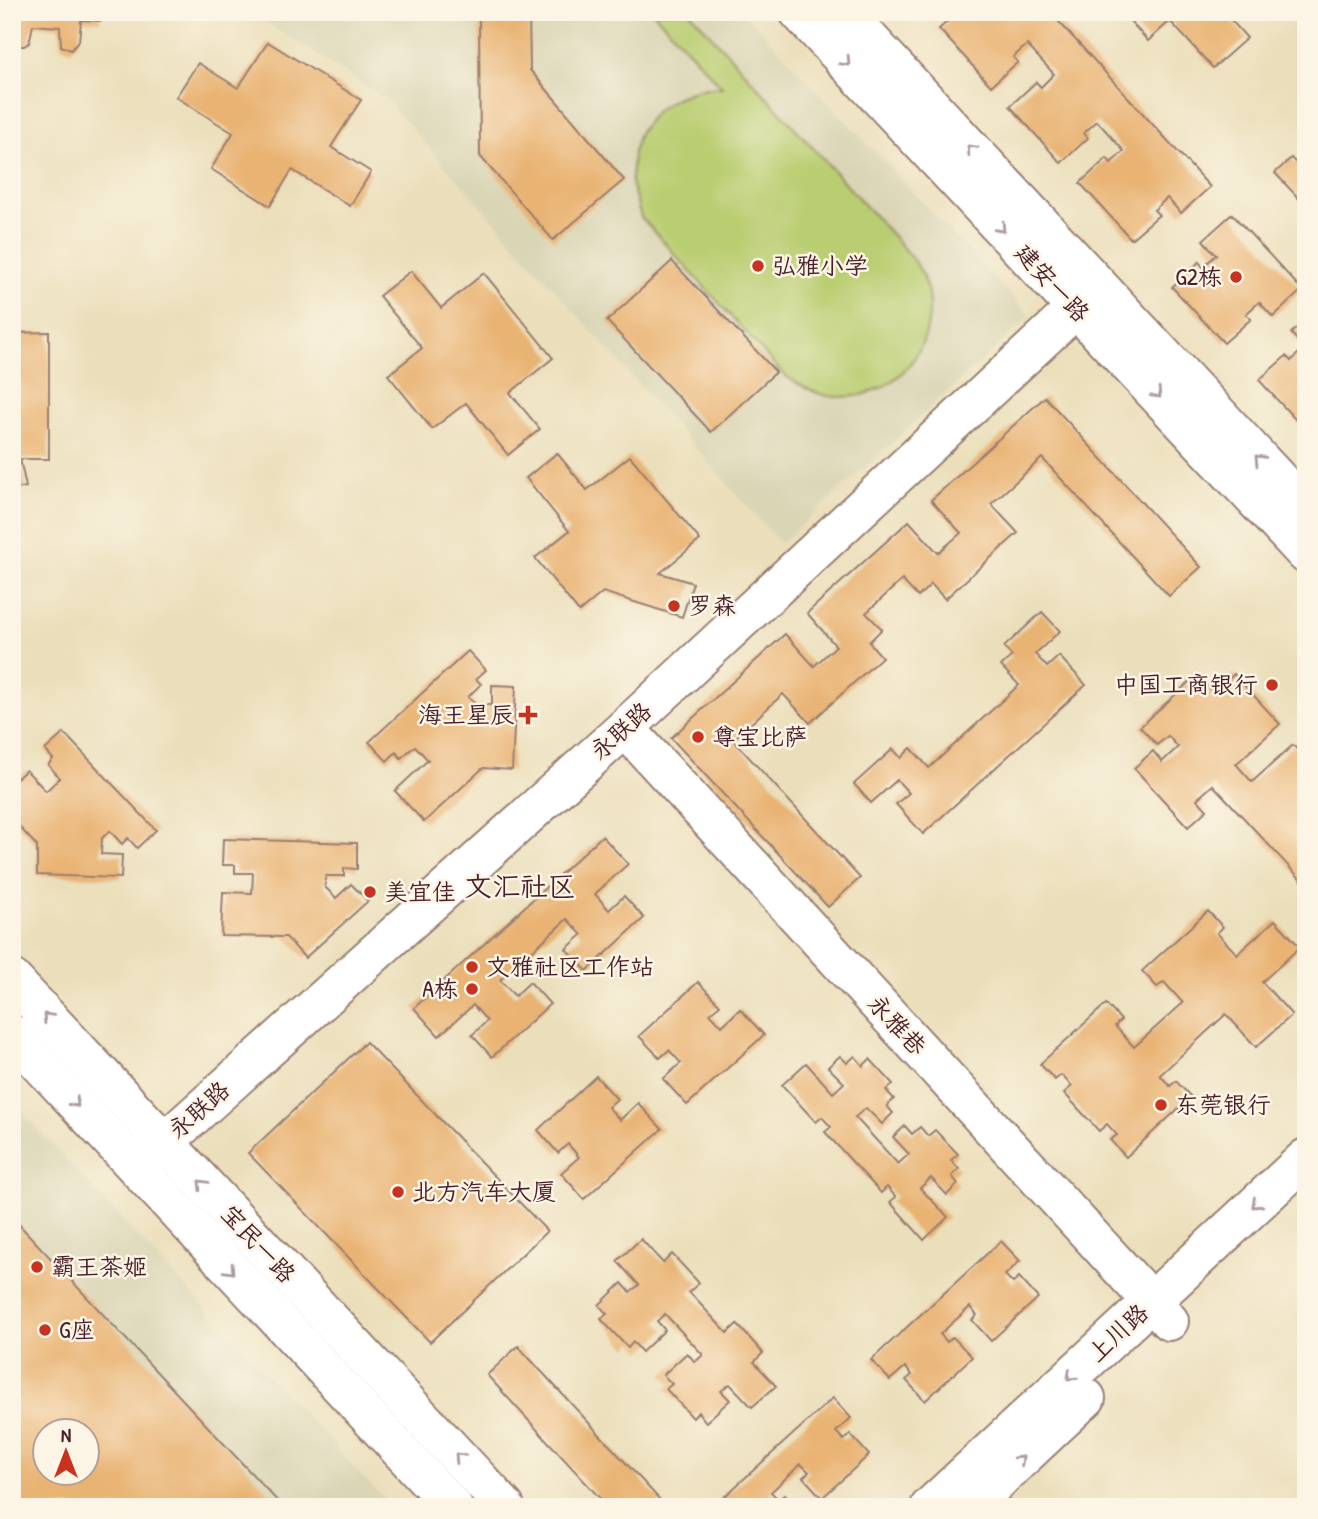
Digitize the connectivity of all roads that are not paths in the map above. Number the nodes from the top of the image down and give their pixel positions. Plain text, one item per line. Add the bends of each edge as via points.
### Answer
1 (799, 12) edge
2 (844, 12) edge
3 (1087, 297) junction
4 (1306, 509) edge
5 (1306, 554) edge
6 (625, 728) junction
7 (12, 979) edge
8 (12, 1034) edge
9 (163, 1142) junction
10 (1306, 1158) edge
11 (135, 1168) junction
12 (1306, 1195) edge
13 (1160, 1311) junction
14 (453, 1507) edge
15 (505, 1507) edge
16 (930, 1507) edge
17 (970, 1507) edge

1 -> 3 main road, 建安一路
3 -> 2 main road, 建安一路
4 -> 3 main road, 建安一路
3 -> 5 main road, 建安一路
3 - 6 main road, 永联路
6 - 9 main road, 永联路
6 - 13 main road, 永雅巷
9 -> 7 main road, 宝民一路
8 -> 11 main road, 宝民一路
9 - 11 main road, 永联路
15 -> 9 main road, 宝民一路
10 -> 13 main road, 上川路
11 -> 14 main road, 宝民一路
12 - 13 main road, 上川路
13 -> 16 main road, 上川路
17 -> 13 main road, 上川路

